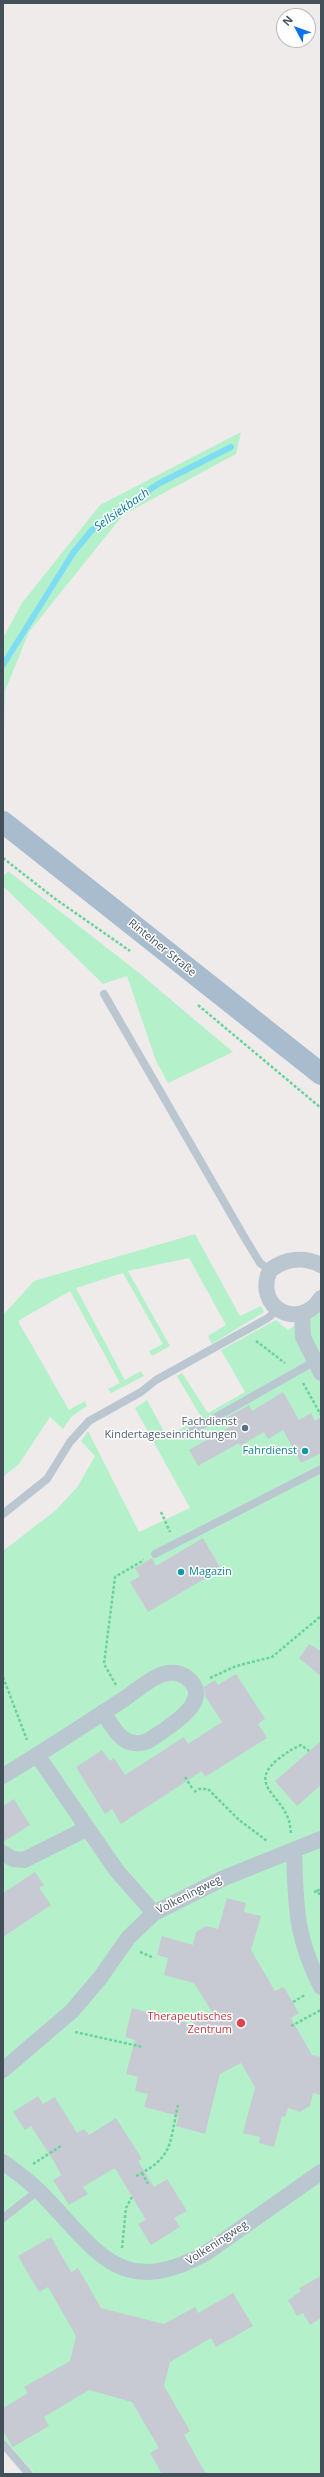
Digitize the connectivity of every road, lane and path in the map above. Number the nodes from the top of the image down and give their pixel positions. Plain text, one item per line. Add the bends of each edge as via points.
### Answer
1 (3, 822) edge
2 (3, 858) edge
3 (136, 956) dead end
4 (104, 994) dead end
5 (196, 1004) dead end
6 (321, 1074) edge
7 (321, 1108) edge
8 (321, 1265) edge
9 (270, 1270) junction
10 (321, 1298) edge
11 (273, 1303) junction
12 (302, 1313) junction
13 (319, 1364) edge
14 (188, 1433) dead end
15 (321, 1468) edge
16 (161, 1512) dead end
17 (3, 1514) edge
18 (175, 1544) junction
19 (155, 1554) joint
20 (321, 1616) edge
21 (3, 1677) edge
22 (192, 1685) junction
23 (124, 1699) junction
24 (103, 1712) junction
25 (309, 1751) dead end
26 (37, 1756) junction
27 (3, 1776) edge
28 (185, 1777) dead end
29 (192, 1788) dead end
30 (194, 1792) dead end
31 (86, 1829) junction
32 (321, 1839) edge
33 (294, 1851) junction
34 (3, 1853) edge
35 (321, 1889) edge
36 (317, 1891) dead end
37 (154, 1913) junction
38 (321, 1987) edge
39 (321, 2010) edge
40 (59, 2022) junction
41 (291, 2026) dead end
42 (143, 2047) dead end
43 (3, 2070) edge
44 (178, 2105) dead end
45 (61, 2146) dead end
46 (3, 2162) edge
47 (18, 2173) junction
48 (142, 2173) junction
49 (136, 2176) dead end
50 (320, 2177) edge
51 (148, 2184) dead end
52 (39, 2190) junction
53 (132, 2197) dead end
54 (3, 2218) edge
55 (118, 2264) junction
56 (3, 2444) edge
57 (29, 2474) edge

1 - 6 main road, Rintelner Straße
2 - 3 path
4 - 9 lane via 246,1240 260,1263
5 - 7 path
8 - 9 street via 298,1259 282,1261
9 - 11 street via 266,1287
10 - 12 street via 318,1303
11 - 12 street via 292,1315
11 - 17 lane via 268,1318 156,1380 141,1392 89,1421 70,1442 47,1479
12 - 13 street via 303,1337
13 - 14 lane
15 - 18 lane
16 - 18 path
18 - 19 lane
19 - 23 path via 115,1577 104,1664
20 - 22 path via 272,1657 236,1666
21 - 26 path via 27,1739
22 - 23 street via 182,1675 168,1673
22 - 24 street via 195,1700 188,1712 148,1741 129,1742 119,1736
23 - 24 street
24 - 26 street
25 - 33 path via 301,1746 291,1749 272,1764 265,1774 265,1786 288,1818
26 - 27 street
26 - 31 street
28 - 29 path
30 - 33 path via 208,1788 260,1838
31 - 34 street via 24,1860 13,1859
31 - 37 street via 117,1871
32 - 33 street, Volkeningweg
33 - 37 street, Volkeningweg via 224,1878
33 - 38 street via 298,1927 308,1961
35 - 36 path
37 - 40 street, Volkeningweg via 128,1938 100,1978
39 - 41 path
40 - 42 path via 66,2030
40 - 43 street, Volkeningweg
44 - 48 path via 166,2156 159,2164
45 - 47 path
46 - 47 street, Volkeningweg
47 - 52 street, Volkeningweg
48 - 49 path
48 - 51 path
50 - 55 street, Volkeningweg via 186,2264 162,2272 138,2273
52 - 54 lane
52 - 55 street, Volkeningweg via 86,2242 108,2260
53 - 55 path via 126,2208 125,2240
56 - 57 lane

